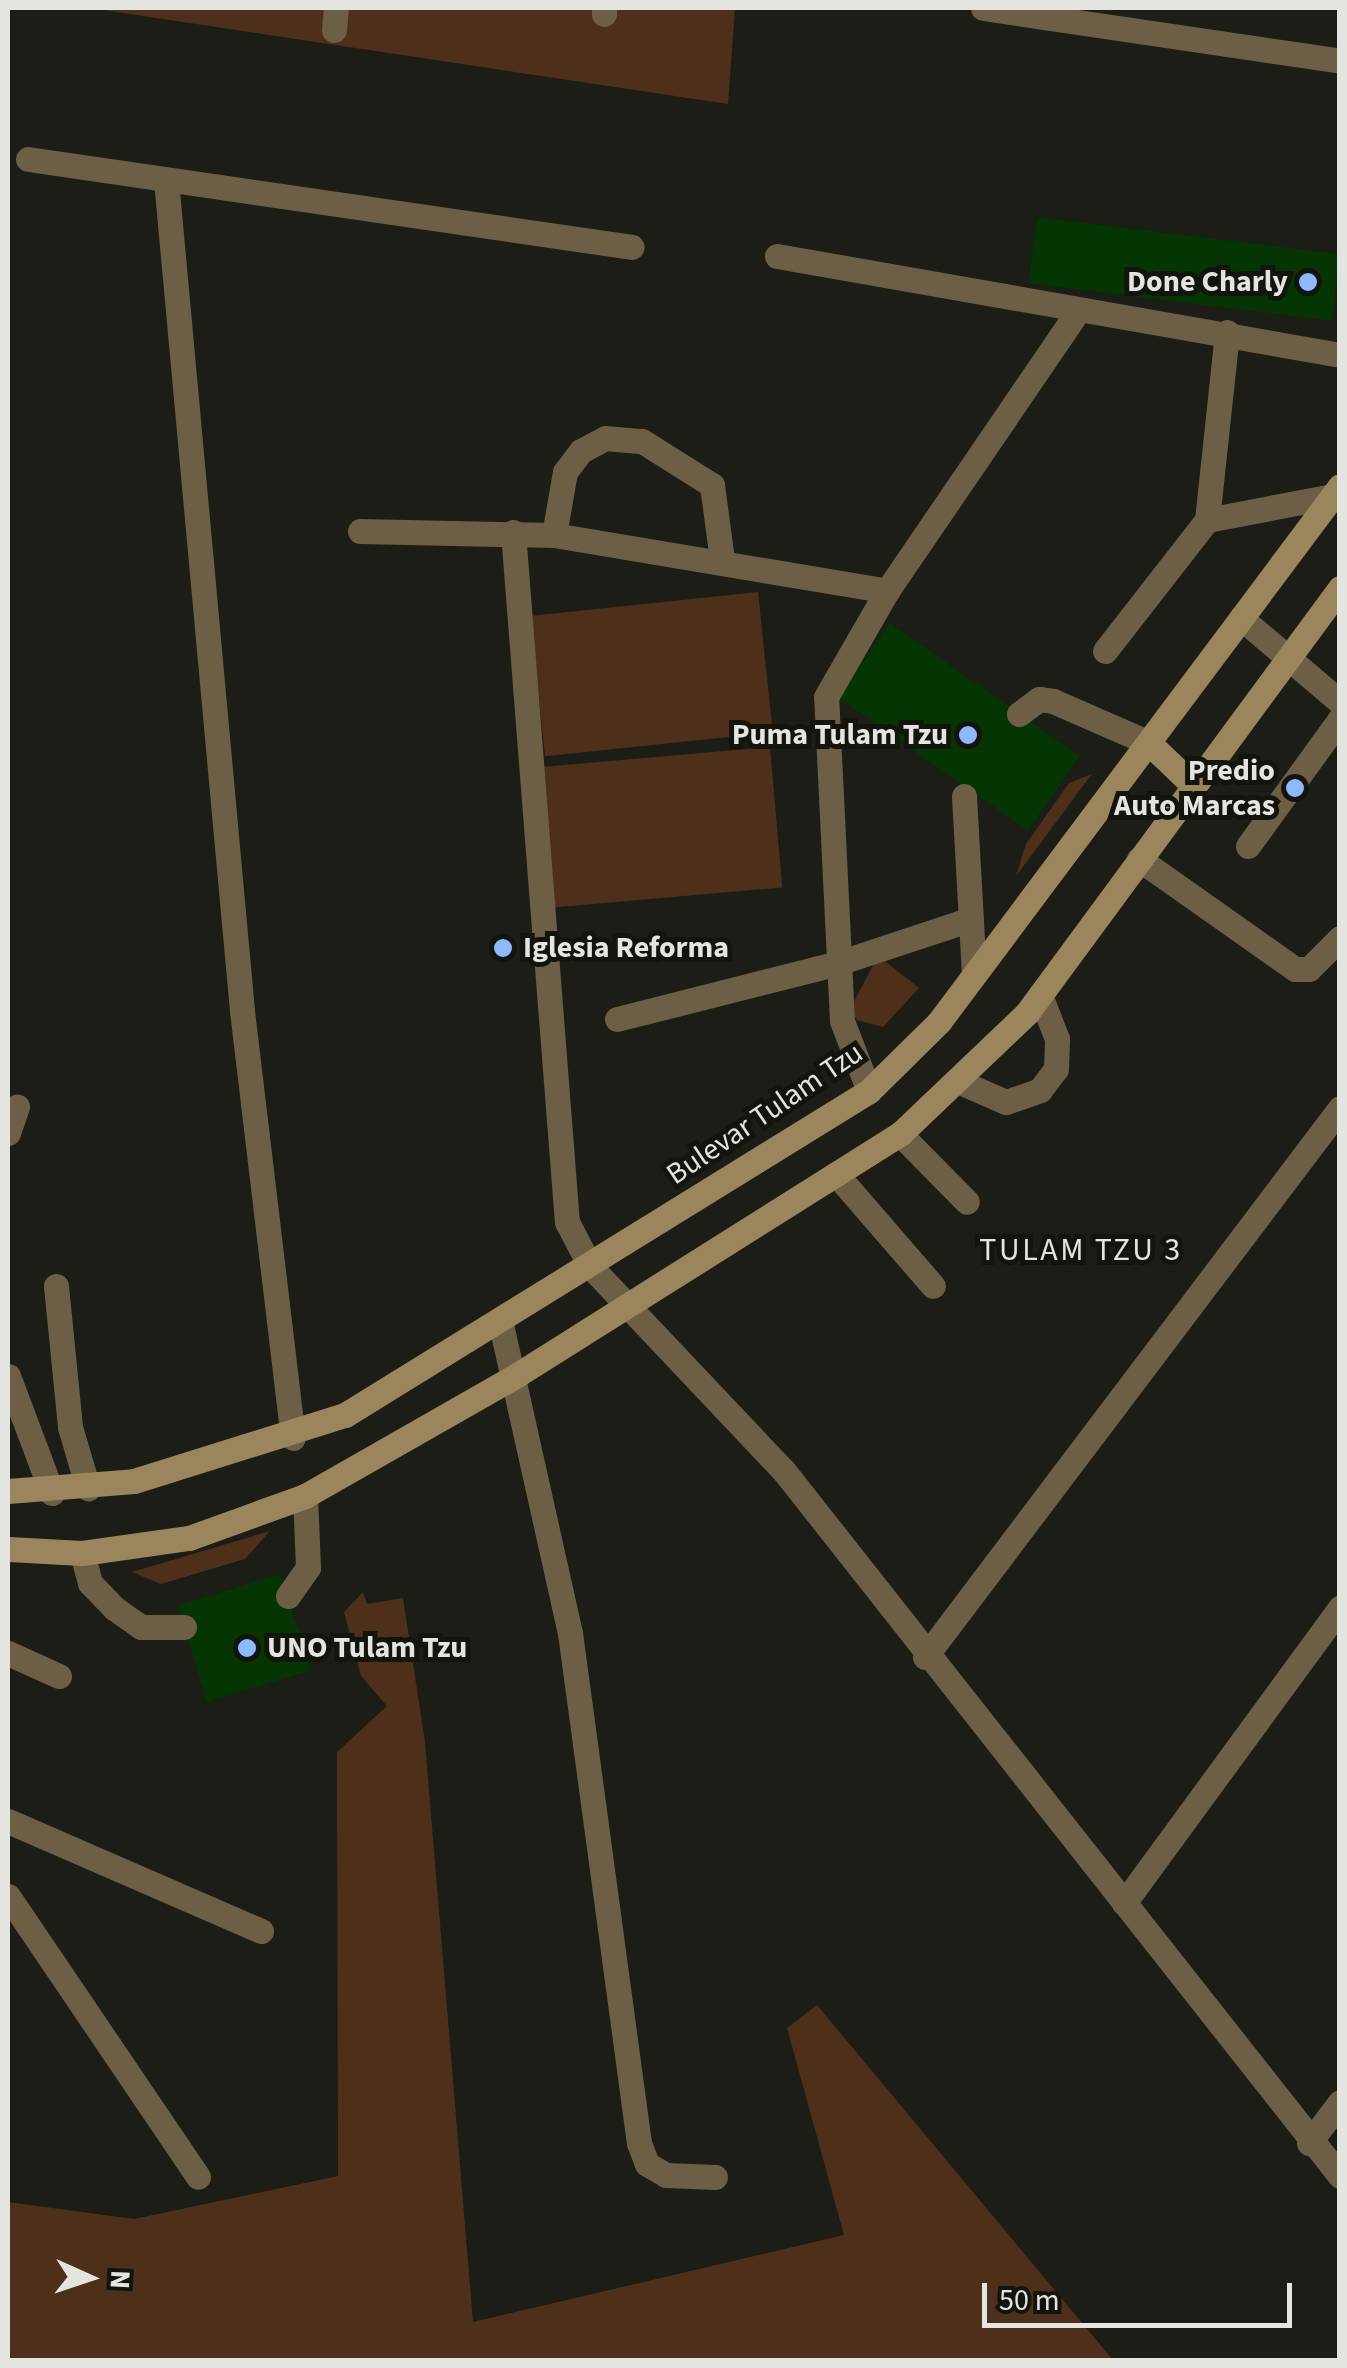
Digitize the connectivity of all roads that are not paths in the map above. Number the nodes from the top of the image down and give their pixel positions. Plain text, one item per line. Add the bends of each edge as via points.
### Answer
1 (983, 8) edge
2 (1340, 61) edge
3 (28, 159) dead end
4 (166, 180) junction
5 (632, 247) dead end
6 (778, 256) dead end
7 (1077, 312) junction
8 (1227, 332) junction
9 (1340, 356) edge
10 (1336, 491) edge
11 (1207, 520) junction
12 (360, 532) dead end
13 (514, 532) junction
14 (554, 535) junction
15 (722, 560) junction
16 (1340, 588) edge
17 (888, 591) junction
18 (1241, 618) junction
19 (1105, 650) dead end
20 (1285, 660) junction
21 (1340, 702) edge
22 (1020, 714) dead end
23 (1340, 720) edge
24 (1149, 743) junction
25 (1193, 786) junction
26 (964, 796) dead end
27 (1248, 846) dead end
28 (1139, 859) junction
29 (971, 919) junction
30 (1340, 938) edge
31 (838, 963) junction
32 (974, 976) junction
33 (1040, 995) junction
34 (617, 1019) dead end
35 (960, 1082) junction
36 (870, 1091) junction
37 (17, 1107) dead end
38 (1340, 1108) edge
39 (8, 1134) edge
40 (900, 1134) junction
41 (836, 1174) junction
42 (967, 1202) dead end
43 (590, 1266) junction
44 (56, 1286) dead end
45 (932, 1286) dead end
46 (629, 1303) junction
47 (500, 1320) junction
48 (8, 1376) edge
49 (517, 1376) junction
50 (292, 1438) junction
51 (8, 1443) edge
52 (37, 1454) junction
53 (88, 1488) junction
54 (8, 1490) edge
55 (52, 1492) junction
56 (304, 1496) junction
57 (8, 1549) edge
58 (82, 1554) junction
59 (288, 1596) dead end
60 (1340, 1608) edge
61 (184, 1627) dead end
62 (8, 1652) edge
63 (925, 1657) junction
64 (59, 1676) dead end
65 (8, 1821) edge
66 (8, 1896) edge
67 (1124, 1903) junction
68 (261, 1931) dead end
69 (1340, 2102) edge
70 (1309, 2143) junction
71 (1340, 2176) edge
72 (198, 2177) dead end
73 (715, 2177) dead end

1 - 2 street
3 - 4 street
4 - 5 street
4 - 50 street via 242,1011
6 - 7 street
7 - 8 street
7 - 17 street
8 - 9 street
8 - 11 street
10 - 11 street
10 - 18 main road, Bulevar Tulam Tzu
11 - 19 street
12 - 13 street
13 - 14 street
13 - 43 street via 567,1222
14 - 15 street
14 - 15 street via 564,472 581,451 606,438 642,442 712,485
15 - 17 street
16 - 20 main road
17 - 31 street via 826,697
18 - 20 street
18 - 24 main road, Bulevar Tulam Tzu
20 - 21 street
20 - 25 main road
22 - 24 street via 1039,699 1053,700
23 - 27 street
24 - 25 main road
24 - 32 main road, Bulevar Tulam Tzu
25 - 28 main road
26 - 29 street
28 - 30 street via 1296,969 1309,969
28 - 33 main road
29 - 31 street
29 - 32 street
31 - 34 street
31 - 36 street via 842,1021
32 - 36 main road, Bulevar Tulam Tzu
33 - 35 main road
33 - 35 street via 1057,1038 1056,1068 1040,1090 1006,1102
35 - 40 main road
36 - 43 main road, Bulevar Tulam Tzu
37 - 39 street
38 - 63 street
40 - 41 main road
40 - 42 street
41 - 45 street
41 - 46 main road
43 - 46 street
43 - 47 main road, Bulevar Tulam Tzu
44 - 53 street via 70,1428
46 - 49 main road
46 - 63 street via 784,1471
47 - 49 street
47 - 50 main road, Bulevar Tulam Tzu via 345,1415
48 - 52 street
49 - 56 main road
49 - 73 street via 570,1633 640,2143 647,2164 666,2175
50 - 53 main road, Bulevar Tulam Tzu
51 - 52 street
52 - 55 street
53 - 55 main road, Bulevar Tulam Tzu
54 - 55 main road, Bulevar Tulam Tzu
56 - 58 main road via 188,1538
56 - 59 street via 308,1567
57 - 58 main road
58 - 61 street via 90,1583 114,1608 142,1627
60 - 67 street
62 - 64 street
63 - 67 street
65 - 68 street
66 - 72 street
67 - 70 street
69 - 70 street
70 - 71 street

